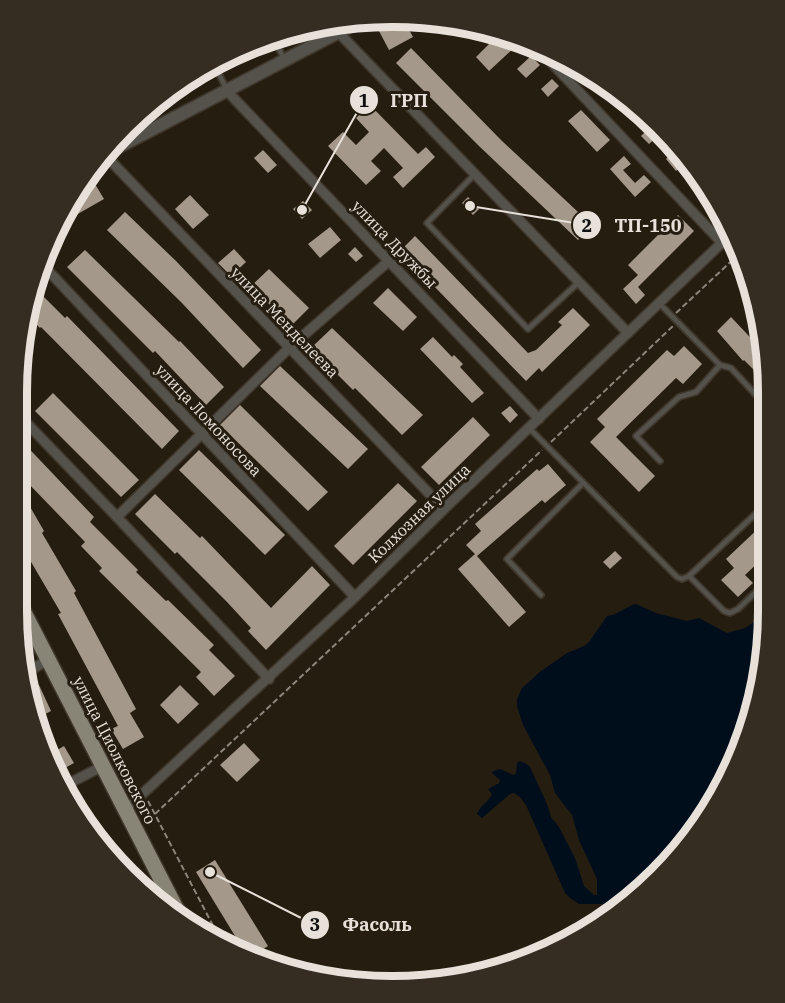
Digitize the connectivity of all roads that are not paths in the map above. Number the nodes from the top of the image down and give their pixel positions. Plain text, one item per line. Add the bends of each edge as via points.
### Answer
1 (338, 32) joint
2 (277, 45) edge
3 (285, 60) junction
4 (553, 65) edge
5 (218, 72) edge
6 (227, 91) junction
7 (125, 144) edge
8 (110, 161) edge
9 (475, 174) junction
10 (724, 241) edge
11 (722, 243) junction
12 (390, 260) junction
13 (48, 270) edge
14 (579, 282) junction
15 (659, 303) junction
16 (628, 333) junction
17 (289, 348) junction
18 (720, 365) junction
19 (758, 396) edge
20 (539, 418) junction
21 (27, 423) edge
22 (529, 428) junction
23 (201, 434) junction
24 (660, 461) dead end
25 (583, 483) junction
26 (444, 509) junction
27 (758, 511) edge
28 (117, 517) junction
29 (688, 576) junction
30 (758, 590) edge
31 (541, 595) dead end
32 (355, 597) junction
33 (27, 620) edge
34 (48, 660) junction
35 (32, 669) edge
36 (269, 679) junction
37 (103, 766) junction
38 (71, 783) edge
39 (124, 810) junction
40 (172, 902) edge

1 - 3 street
1 - 9 street
2 - 3 lane
3 - 6 street
4 - 11 street
5 - 6 lane
6 - 7 street
6 - 12 street, улица Дружбы
8 - 17 street, улица Менделеева
9 - 14 street
9 - 14 lane via 427,223 528,329
10 - 11 street, Колхозная улица
11 - 15 street, Колхозная улица
12 - 17 street
12 - 20 street, улица Дружбы
13 - 23 street, улица Ломоносова
14 - 16 street
15 - 16 street, Колхозная улица
15 - 18 lane
16 - 20 street, Колхозная улица
17 - 23 street
17 - 26 street, улица Менделеева
18 - 19 lane via 731,368
18 - 24 lane via 696,392 679,397 636,436
20 - 22 street, Колхозная улица
21 - 28 street
22 - 25 lane
22 - 26 street, Колхозная улица
23 - 28 street
23 - 32 street, улица Ломоносова
25 - 29 lane via 677,577
25 - 31 lane via 507,559
26 - 32 street, Колхозная улица
27 - 29 lane
28 - 36 street
29 - 30 lane via 723,611 730,613
32 - 36 street, Колхозная улица
33 - 34 main road, улица Циолковского
34 - 35 street
34 - 37 main road, улица Циолковского
36 - 39 street, Колхозная улица
37 - 38 street
37 - 39 main road, улица Циолковского
39 - 40 main road, улица Циолковского

